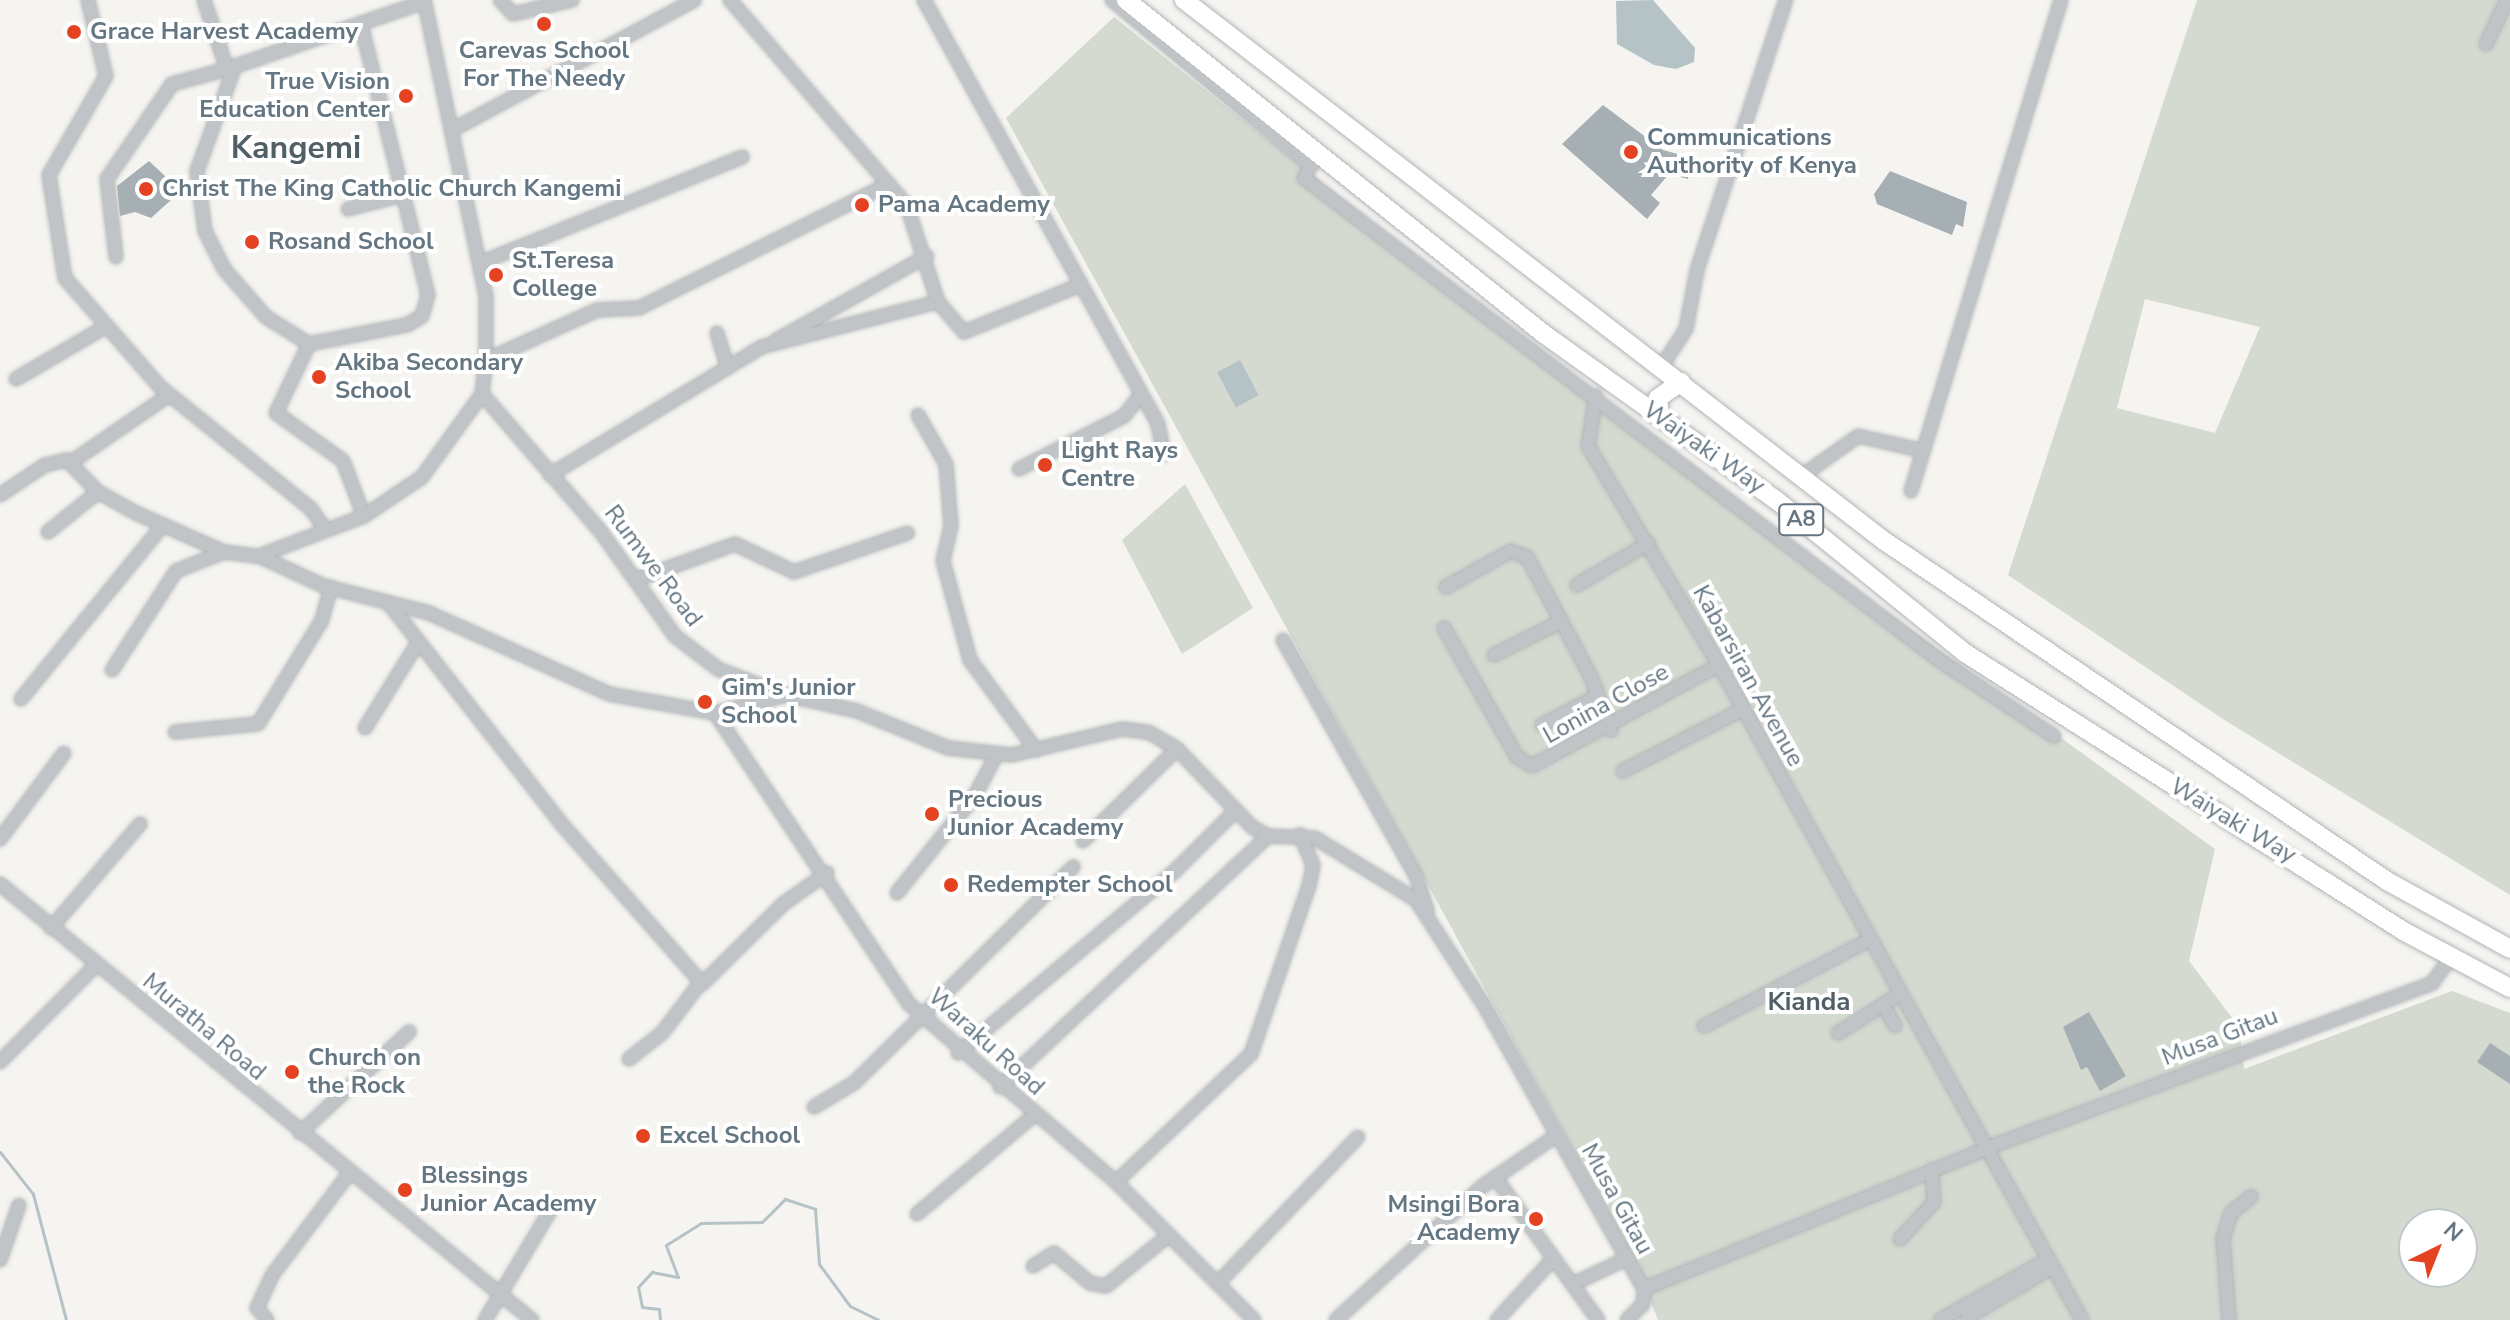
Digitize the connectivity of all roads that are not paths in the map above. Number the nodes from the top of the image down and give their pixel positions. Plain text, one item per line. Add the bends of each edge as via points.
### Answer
1 (88, 0) edge
2 (204, 0) edge
3 (500, 0) edge
4 (572, 0) edge
5 (695, 0) edge
6 (730, 0) edge
7 (924, 0) edge
8 (1112, 0) edge
9 (1126, 0) edge
10 (1184, 0) edge
11 (1786, 0) edge
12 (2061, 0) edge
13 (2507, 0) edge
14 (424, 1) edge
15 (361, 25) junction
16 (2486, 44) dead end
17 (231, 68) junction
18 (454, 129) junction
19 (742, 157) dead end
20 (1314, 160) junction
21 (889, 184) junction
22 (406, 194) junction
23 (348, 209) dead end
24 (927, 256) junction
25 (116, 257) dead end
26 (480, 263) junction
27 (1078, 286) junction
28 (938, 302) junction
29 (105, 327) junction
30 (717, 333) dead end
31 (309, 344) junction
32 (769, 344) junction
33 (486, 360) junction
34 (727, 365) junction
35 (1662, 366) junction
36 (16, 379) dead end
37 (1608, 380) junction
38 (1681, 382) junction
39 (482, 394) junction
40 (1141, 394) junction
41 (169, 395) junction
42 (1596, 396) junction
43 (918, 415) dead end
44 (1660, 417) junction
45 (1920, 450) junction
46 (1164, 454) dead end
47 (73, 461) junction
48 (1019, 469) dead end
49 (550, 475) junction
50 (1802, 480) junction
51 (1911, 491) dead end
52 (98, 492) junction
53 (0, 495) edge
54 (1786, 508) junction
55 (364, 516) junction
56 (163, 525) junction
57 (325, 529) junction
58 (48, 532) dead end
59 (908, 533) dead end
60 (1649, 543) junction
61 (224, 552) junction
62 (259, 556) junction
63 (635, 580) junction
64 (1577, 585) dead end
65 (331, 587) junction
66 (1446, 587) dead end
67 (390, 605) junction
68 (1560, 622) junction
69 (1444, 628) dead end
70 (1283, 640) dead end
71 (417, 644) junction
72 (1494, 655) dead end
73 (1719, 665) junction
74 (112, 670) dead end
75 (785, 695) junction
76 (1597, 696) junction
77 (21, 699) dead end
78 (1741, 710) junction
79 (715, 713) junction
80 (1542, 725) dead end
81 (365, 728) dead end
82 (1611, 730) junction
83 (175, 732) dead end
84 (2054, 736) dead end
85 (1177, 749) junction
86 (1036, 750) junction
87 (64, 753) dead end
88 (997, 754) junction
89 (1623, 771) dead end
90 (1236, 810) junction
91 (140, 824) dead end
92 (1300, 835) junction
93 (1268, 836) junction
94 (0, 839) edge
95 (1083, 841) dead end
96 (1073, 867) dead end
97 (827, 873) junction
98 (0, 884) edge
99 (897, 893) dead end
100 (1430, 920) junction
101 (51, 928) junction
102 (1867, 941) junction
103 (2510, 949) edge
104 (2451, 958) junction
105 (96, 965) junction
106 (702, 984) junction
107 (2510, 988) edge
108 (1900, 994) junction
109 (1883, 1005) junction
110 (923, 1019) junction
111 (1704, 1026) dead end
112 (1895, 1026) dead end
113 (409, 1032) dead end
114 (1838, 1033) dead end
115 (958, 1053) junction
116 (629, 1059) dead end
117 (0, 1062) edge
118 (1000, 1087) junction
119 (814, 1107) dead end
120 (1034, 1115) junction
121 (300, 1133) junction
122 (1557, 1135) junction
123 (1358, 1137) dead end
124 (1987, 1148) junction
125 (1932, 1170) junction
126 (348, 1175) junction
127 (1495, 1177) junction
128 (1116, 1182) junction
129 (2251, 1197) dead end
130 (19, 1205) dead end
131 (553, 1206) dead end
132 (917, 1214) dead end
133 (1169, 1235) junction
134 (1900, 1239) dead end
135 (0, 1260) edge
136 (1624, 1260) junction
137 (1551, 1261) junction
138 (2049, 1264) junction
139 (1033, 1266) dead end
140 (1218, 1283) junction
141 (1573, 1284) junction
142 (1644, 1289) junction
143 (499, 1295) junction
144 (1640, 1308) junction
145 (1968, 1317) dead end
146 (267, 1320) edge
147 (485, 1320) edge
148 (532, 1320) edge
149 (1254, 1320) edge
150 (1336, 1320) edge
151 (1497, 1320) edge
152 (1598, 1320) edge
153 (1627, 1320) edge
154 (1650, 1320) edge
155 (1940, 1320) edge
156 (2082, 1320) edge
157 (2229, 1320) edge

1 - 29 street via 106,76 49,175 49,188 65,278
2 - 17 street
3 - 4 street via 513,14
5 - 18 street
6 - 21 street
7 - 27 street
8 - 20 street
9 - 20 highway, Waiyaki Way / A8
10 - 35 highway, Waiyaki Way / A8
11 - 35 street via 1697,270 1686,329
12 - 45 street
13 - 16 street
14 - 15 street
14 - 18 street
15 - 17 street
15 - 22 street
17 - 25 street via 172,84 107,179
17 - 31 street via 197,171 205,231 241,292
18 - 26 street
19 - 26 street
20 - 37 highway, Waiyaki Way / A8
20 - 42 street via 1304,178
21 - 24 street via 907,206
21 - 33 street via 639,308 597,310
22 - 23 street
22 - 31 street via 428,295 422,316 362,338
24 - 28 street
24 - 32 street
26 - 33 street
27 - 28 street via 964,332
27 - 40 street
28 - 32 street
29 - 36 street
29 - 41 street
30 - 34 street
31 - 55 street via 276,413 343,461
32 - 34 street
33 - 39 street
34 - 49 street
35 - 38 highway, Waiyaki Way / A8
37 - 42 street
37 - 44 highway, Waiyaki Way / A8
38 - 44 highway via 1658,398
38 - 50 highway, Waiyaki Way / A8
39 - 49 street, Rumwe Road
39 - 55 street via 422,477
40 - 46 street via 1166,442
40 - 48 street via 1124,416
41 - 47 street
41 - 57 street via 311,509
42 - 60 street, Kabarsiran Avenue via 1588,446
42 - 84 street via 1939,660
43 - 86 street via 946,464 951,526 943,561 970,660
44 - 54 highway, Waiyaki Way / A8
45 - 50 street via 1858,436
45 - 51 street
47 - 52 street
47 - 53 street via 45,465
49 - 63 street, Rumwe Road
50 - 54 highway via 1787,491
50 - 103 highway, Waiyaki Way / A8 via 2238,783 2462,927
52 - 56 street
52 - 58 street
54 - 104 highway, Waiyaki Way / A8 via 1965,653 2067,723 2219,809
55 - 57 street
56 - 61 street
56 - 77 street
57 - 62 street
59 - 63 street via 794,572 735,544
60 - 64 street
60 - 73 street, Kabarsiran Avenue
61 - 62 street
61 - 74 street via 176,571
62 - 65 street
63 - 75 street, Rumwe Road via 698,657
65 - 67 street
65 - 83 street via 322,620 258,724
66 - 68 street via 1518,551
67 - 71 street
67 - 79 street via 477,632 609,694
68 - 72 street
68 - 76 street
69 - 82 street, Lonina Close via 1523,763 1543,765
70 - 100 street via 1416,876
71 - 81 street
71 - 106 street
73 - 78 street, Kabarsiran Avenue
73 - 82 street, Lonina Close
75 - 79 street
75 - 88 street, Rumwe Road via 857,711 948,748
76 - 80 street
76 - 82 street
78 - 89 street
78 - 102 street, Kabarsiran Avenue
79 - 97 street, Waraku Road
85 - 86 street via 1148,732 1122,729
85 - 90 street
85 - 95 street
86 - 88 street, Rumwe Road
87 - 94 street
88 - 99 street via 974,797
90 - 93 street
90 - 115 street
91 - 101 street via 104,870 96,866
92 - 93 street, Musa Gitau
92 - 100 street, Musa Gitau via 1397,886
92 - 128 street via 1313,865 1309,886 1251,1054
93 - 118 street
96 - 110 street
97 - 106 street via 783,904
97 - 110 street, Waraku Road
98 - 101 street, Muratha Road
100 - 122 street, Musa Gitau
101 - 105 street, Muratha Road
102 - 108 street, Kabarsiran Avenue
102 - 111 street
104 - 107 highway, Waiyaki Way / A8
104 - 124 street, Musa Gitau via 2432,983
105 - 117 street
105 - 121 street, Muratha Road
106 - 116 street
108 - 109 street
108 - 124 street, Kabarsiran Avenue
109 - 112 street
109 - 114 street
110 - 115 street, Waraku Road
110 - 119 street via 911,1022 854,1083
113 - 121 street
115 - 118 street, Waraku Road
118 - 120 street, Waraku Road
120 - 128 street, Waraku Road
120 - 132 street
121 - 126 street, Muratha Road
122 - 127 street
122 - 136 street, Musa Gitau
123 - 140 street
124 - 125 street, Musa Gitau
124 - 138 street, Kabarsiran Avenue
125 - 134 street via 1934,1202
125 - 142 street, Musa Gitau
126 - 143 street, Muratha Road
126 - 146 street via 273,1274 257,1308
127 - 137 street
127 - 150 street
128 - 133 street, Waraku Road
129 - 157 street via 2231,1213 2223,1238
130 - 135 street
131 - 143 street
133 - 139 street via 1106,1286 1090,1283 1054,1253
133 - 140 street, Waraku Road
136 - 141 street
136 - 142 street, Musa Gitau
137 - 141 street
137 - 151 street
138 - 145 street
138 - 155 street
138 - 156 street, Kabarsiran Avenue
140 - 149 street, Waraku Road
141 - 152 street
142 - 144 street
143 - 147 street
143 - 148 street, Muratha Road
144 - 153 street
144 - 154 street

